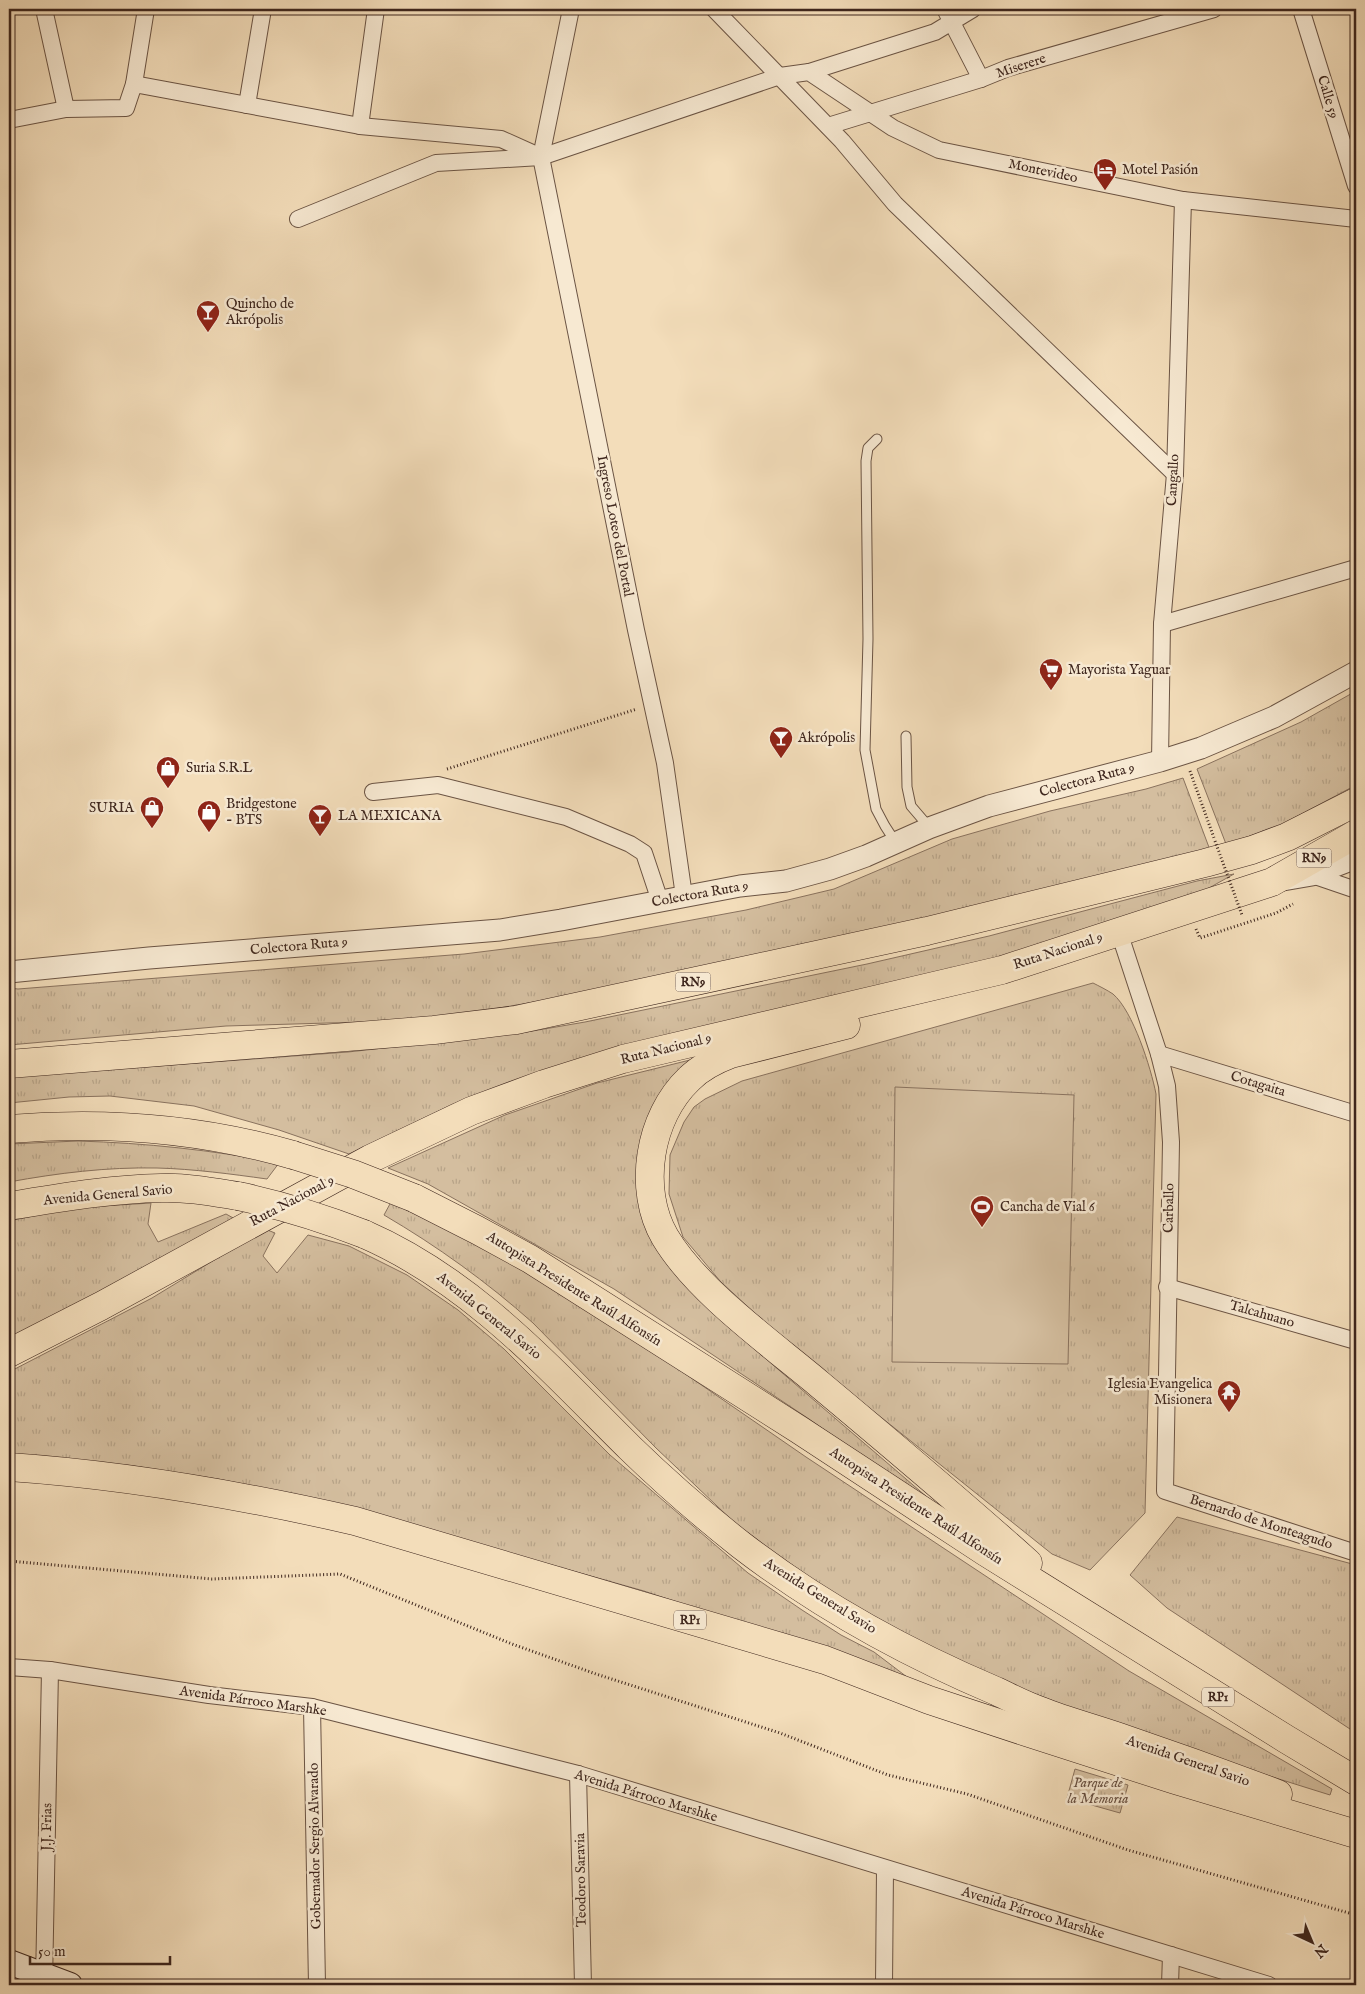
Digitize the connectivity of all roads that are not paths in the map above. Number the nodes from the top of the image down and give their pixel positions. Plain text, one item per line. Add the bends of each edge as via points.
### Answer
1 (44, 9) edge
2 (146, 9) edge
3 (262, 9) edge
4 (376, 9) edge
5 (570, 9) edge
6 (714, 9) edge
7 (973, 9) edge
8 (1214, 9) edge
9 (1301, 9) edge
10 (949, 16) edge
11 (809, 72) junction
12 (780, 76) junction
13 (981, 79) junction
14 (134, 84) junction
15 (247, 105) junction
16 (66, 109) junction
17 (870, 113) junction
18 (9, 120) edge
19 (360, 126) junction
20 (828, 126) junction
21 (541, 157) junction
22 (1356, 186) edge
23 (1183, 200) junction
24 (298, 219) dead end
25 (1356, 219) edge
26 (877, 440) dead end
27 (1174, 474) junction
28 (1356, 568) edge
29 (1162, 624) junction
30 (1356, 672) edge
31 (906, 736) dead end
32 (1160, 761) junction
33 (373, 792) dead end
34 (1356, 802) edge
35 (929, 828) junction
36 (1356, 834) edge
37 (896, 843) junction
38 (1356, 858) edge
39 (1312, 875) junction
40 (1272, 882) junction
41 (1356, 890) edge
42 (684, 896) junction
43 (660, 901) junction
44 (1119, 932) junction
45 (1002, 970) junction
46 (9, 972) edge
47 (1159, 1054) junction
48 (9, 1064) edge
49 (1356, 1114) edge
50 (9, 1129) edge
51 (9, 1206) edge
52 (1167, 1287) junction
53 (1356, 1341) edge
54 (9, 1353) edge
55 (9, 1467) edge
56 (1165, 1491) joint
57 (1356, 1553) edge
58 (1081, 1611) junction
59 (9, 1667) edge
60 (50, 1670) junction
61 (312, 1707) junction
62 (578, 1774) junction
63 (1356, 1781) edge
64 (1356, 1824) edge
65 (1356, 1834) edge
66 (885, 1869) junction
67 (1172, 1955) junction
68 (9, 1962) edge
69 (44, 1980) edge
70 (70, 1985) edge
71 (317, 1985) edge
72 (583, 1985) edge
73 (884, 1985) edge
74 (1170, 1985) edge
75 (1269, 1985) edge

1 - 16 street
2 - 14 street
3 - 15 street
4 - 19 street
5 - 21 street
6 - 12 street
7 - 10 street
8 - 13 street, Miserere via 1008,68
9 - 22 street, Calle 59
10 - 11 street via 935,32
10 - 13 street
11 - 12 street
11 - 17 street, Montevideo
12 - 20 street
12 - 21 street
13 - 17 street, Miserere
14 - 15 street
14 - 16 street via 126,108
15 - 19 street
16 - 18 street
17 - 20 street, Miserere
17 - 23 street, Montevideo via 893,128 940,150
19 - 21 street via 501,139
20 - 27 street via 896,204
21 - 24 street via 436,163
21 - 42 street, Ingreso Loteo del Portal via 664,763
23 - 25 street, Montevideo
23 - 27 street, Cangallo
26 - 37 lane via 868,448 866,461 868,639 865,750 876,809
27 - 29 street, Cangallo
28 - 29 street
29 - 32 street, Cangallo
30 - 32 street, Colectora Ruta 9 via 1274,718 1202,748
31 - 35 lane via 907,787 911,806
32 - 35 street, Colectora Ruta 9 via 989,806
33 - 43 street via 438,785 566,817 644,853
34 - 48 highway, RN9 via 1287,837 1196,866 936,929 516,1020 434,1030
35 - 37 street, Colectora Ruta 9
36 - 40 highway, Ruta Nacional 9 / RN9
37 - 42 street, Colectora Ruta 9 via 830,869 786,881
38 - 39 street
39 - 40 street
39 - 41 street
40 - 44 highway, Ruta Nacional 9 / RN9
42 - 43 street, Colectora Ruta 9
43 - 46 street, Colectora Ruta 9 via 500,930
44 - 45 highway, Ruta Nacional 9 / RN9
44 - 47 street, Carballo
45 - 54 highway, Ruta Nacional 9 / RN9 via 623,1059 471,1111 370,1159 102,1306
45 - 58 highway via 962,992 920,1006 716,1060 689,1079 666,1108 652,1148 650,1193 666,1238 710,1290 946,1489
47 - 49 street, Cotagaita
47 - 52 street, Carballo via 1170,1117
50 - 58 highway, Autopista Presidente Raúl Alfonsín, bridge via 82,1125 168,1129 240,1141 353,1174 414,1198 530,1259
51 - 64 highway, Avenida General Savio, bridge via 78,1195 162,1188 191,1189 281,1205 364,1234 430,1269 519,1337 633,1451 701,1513 778,1572 832,1607 934,1663 1040,1711 1206,1766
52 - 53 street, Talcahuano
52 - 56 street, Carballo
55 - 65 highway, RP1 via 183,1486 356,1521 825,1660 929,1700 1038,1736
56 - 57 street, Bernardo de Monteagudo
58 - 63 highway, RP1
59 - 60 street, Avenida Párroco Marshke
60 - 61 street, Avenida Párroco Marshke via 209,1695
60 - 69 street, J.J. Frias
61 - 62 street, Avenida Párroco Marshke
61 - 71 street, Gobernador Sergio Alvarado
62 - 66 street, Avenida Párroco Marshke
62 - 72 street, Teodoro Saravia
66 - 67 street, Avenida Párroco Marshke
66 - 73 street
67 - 74 street
67 - 75 street, Avenida Párroco Marshke
68 - 69 main road
69 - 70 main road

